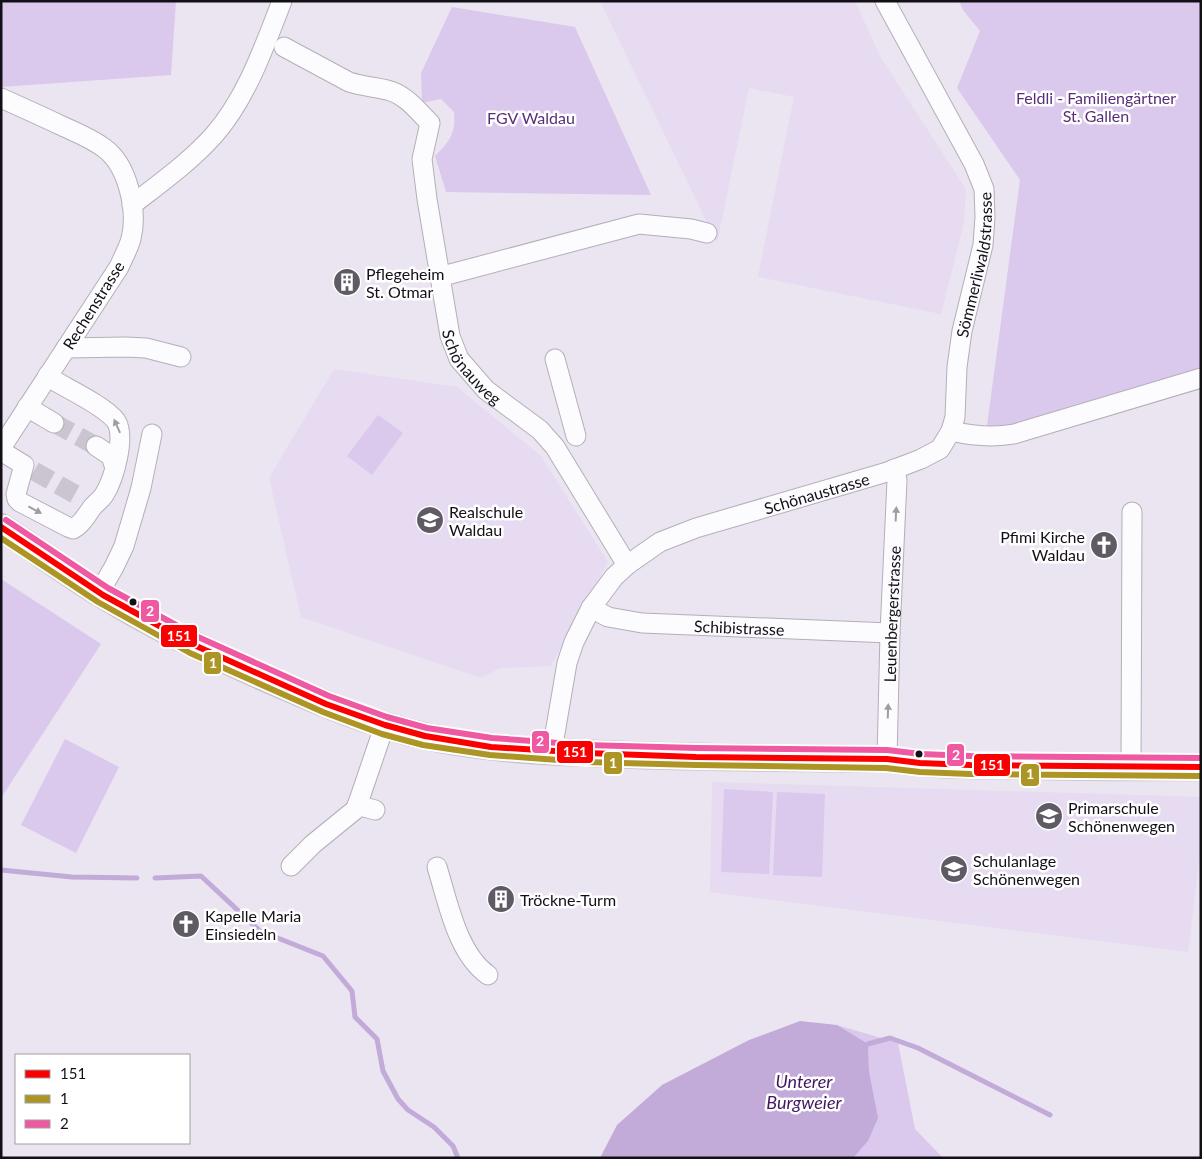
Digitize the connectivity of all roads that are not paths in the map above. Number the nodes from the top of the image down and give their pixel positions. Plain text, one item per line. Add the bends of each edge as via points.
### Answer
1 (282, 1) edge
2 (886, 1) edge
3 (284, 47) dead end
4 (1, 98) edge
5 (132, 205) junction
6 (707, 233) dead end
7 (439, 277) junction
8 (66, 348) junction
9 (181, 358) dead end
10 (555, 359) dead end
11 (48, 375) junction
12 (1201, 378) edge
13 (27, 407) junction
14 (54, 423) tunnel mouth
15 (951, 431) junction
16 (152, 434) dead end
17 (576, 436) dead end
18 (96, 446) tunnel mouth
19 (1, 450) edge
20 (115, 468) junction
21 (894, 469) junction
22 (1132, 512) dead end
23 (1, 527) edge
24 (627, 565) junction
25 (99, 593) junction
26 (591, 608) junction
27 (890, 633) junction
28 (385, 724) junction
29 (554, 751) junction
30 (887, 760) junction
31 (1201, 767) edge
32 (1131, 768) junction
33 (357, 805) junction
34 (376, 810) dead end
35 (291, 866) dead end
36 (437, 867) dead end
37 (488, 975) dead end

1 - 5 street via 254,70 214,134 185,164
2 - 15 street, Sömmerliwaldstrasse via 974,164 984,189 983,245 962,331
3 - 7 street, Schönauweg via 349,82 390,90 413,104 430,123 422,158
4 - 5 street, Rechenstrasse via 105,148 118,163 128,184
5 - 8 street, Rechenstrasse via 131,238 119,267
6 - 7 street via 639,224
7 - 24 street, Schönauweg via 450,336 459,359 486,390 540,430 555,447
8 - 9 street via 126,346
8 - 11 street, Rechenstrasse
10 - 17 street
11 - 13 street, Rechenstrasse
20 -> 11 street via 120,429 114,418
12 - 15 street via 1014,434 981,437
13 - 14 street
13 - 19 street, Rechenstrasse
15 - 21 street, Schönaustrasse via 940,448
16 - 25 street via 124,546
18 - 20 street via 109,454
19 -> 20 street via 29,468 16,494 17,499 73,529 79,526 87,501 100,500 107,490
21 - 24 street, Schönaustrasse via 696,528 660,542
27 -> 21 street, Leuenbergerstrasse via 897,480
22 - 32 street
23 - 25 main road
24 - 26 street, Schönaustrasse
25 - 28 main road via 150,623 262,677
26 - 27 street, Schibistrasse via 608,617 642,623
26 - 29 street, Schönaustrasse via 567,663
30 -> 27 street, Leuenbergerstrasse
28 - 29 main road via 444,740
28 - 33 street
29 - 30 main road
30 - 32 main road
31 - 32 main road
33 - 34 street
33 - 35 street
36 - 37 street via 463,945

